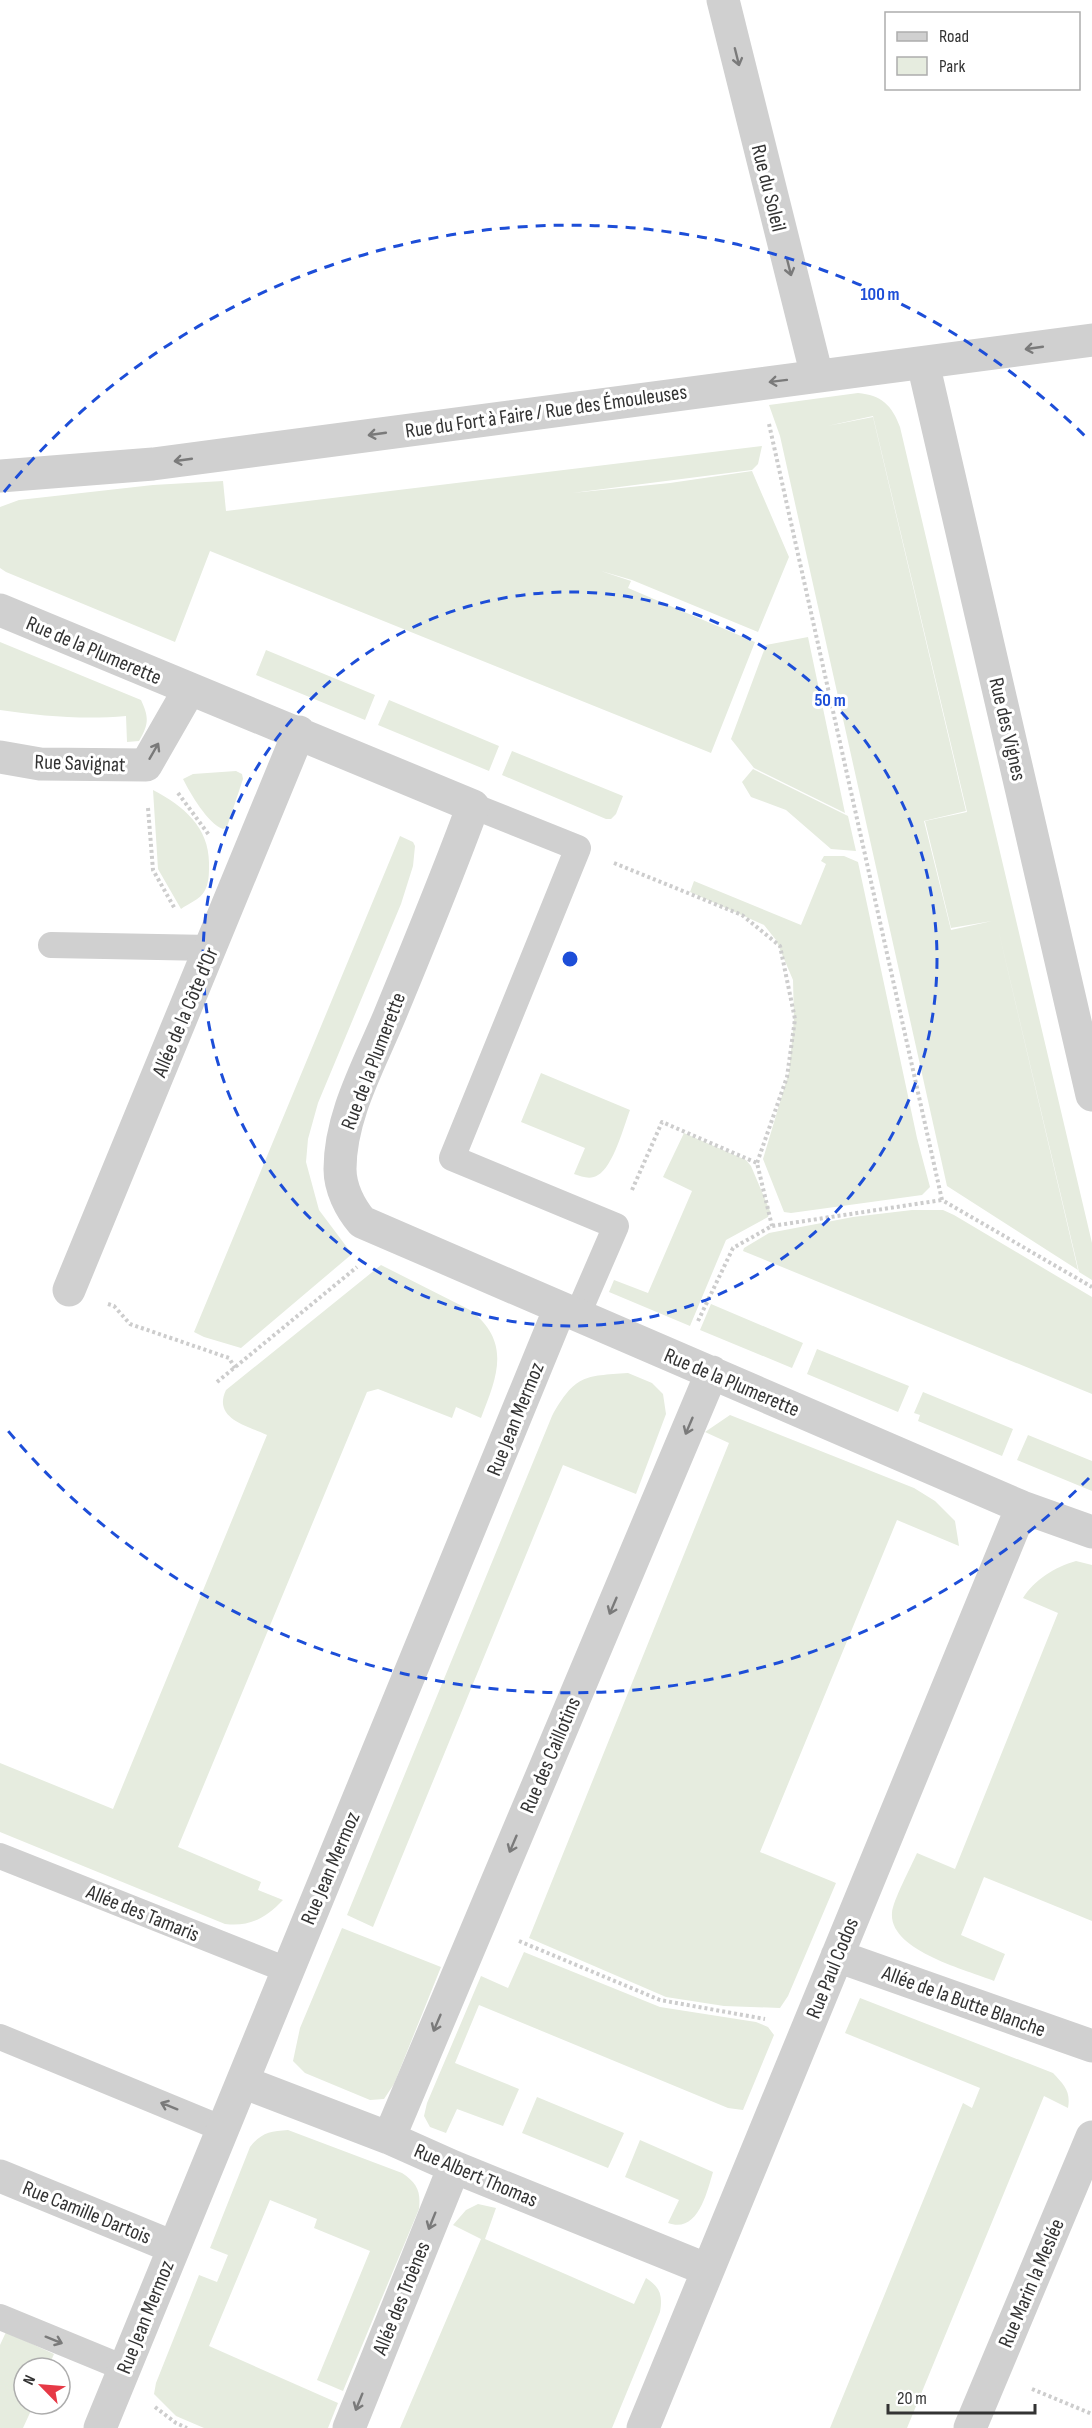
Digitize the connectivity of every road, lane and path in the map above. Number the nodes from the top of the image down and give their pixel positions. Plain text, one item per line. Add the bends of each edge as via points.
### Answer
1 (723, 0) edge
2 (1092, 340) edge
3 (923, 363) junction
4 (817, 376) junction
5 (767, 413) dead end
6 (0, 476) edge
7 (0, 610) edge
8 (189, 690) junction
9 (299, 732) junction
10 (0, 757) edge
11 (171, 785) dead end
12 (148, 802) dead end
13 (473, 806) junction
14 (210, 837) dead end
15 (578, 848) junction
16 (175, 910) dead end
17 (51, 945) dead end
18 (211, 948) junction
19 (1085, 1031) edge
20 (1092, 1095) edge
21 (757, 1162) junction
22 (942, 1200) junction
23 (616, 1226) junction
24 (772, 1226) junction
25 (363, 1263) dead end
26 (70, 1287) joint
27 (1092, 1287) edge
28 (569, 1312) junction
29 (698, 1322) dead end
30 (235, 1368) junction
31 (712, 1372) junction
32 (217, 1382) dead end
33 (1022, 1507) junction
34 (1092, 1532) edge
35 (0, 1856) edge
36 (524, 1943) dead end
37 (837, 1956) junction
38 (287, 1970) junction
39 (773, 2020) dead end
40 (0, 2037) edge
41 (1092, 2046) edge
42 (243, 2082) junction
43 (223, 2129) junction
44 (1092, 2137) edge
45 (389, 2138) junction
46 (454, 2167) junction
47 (0, 2176) edge
48 (173, 2247) junction
49 (708, 2270) junction
50 (0, 2317) edge
51 (124, 2368) junction
52 (1023, 2386) dead end
53 (1092, 2415) edge
54 (100, 2428) edge
55 (349, 2428) edge
56 (643, 2428) edge
57 (970, 2428) edge

1 -> 4 street, Rue du Soleil
2 -> 3 street, Rue du Fort à Faire / Rue des Émouleuses
3 - 4 street, Rue du Fort à Faire / Rue des Émouleuses
3 - 19 street, Rue des Vignes
4 -> 6 street, Rue du Fort à Faire / Rue des Émouleuses via 153,464
5 - 22 path
7 - 8 street, Rue de la Plumerette
8 - 9 street, Rue de la Plumerette
10 -> 8 street, Rue Savignat via 40,764 146,765
9 - 13 street, Rue de la Plumerette
9 - 18 street, Allée de la Côte d'Or
11 - 14 path
12 - 16 path via 153,870
13 - 15 lane
13 - 28 street, Rue de la Plumerette via 358,1092 343,1138 340,1171 350,1206 362,1222
15 - 21 path via 742,915 780,946 795,1019 786,1077
15 - 23 lane via 452,1158
17 - 18 lane
18 - 26 street, Allée de la Côte d'Or
19 - 20 street, Rue des Vignes
21 - 23 path via 662,1122
21 - 24 path
22 - 24 path
22 - 27 path
23 - 28 lane
24 - 29 path via 733,1248
25 - 30 path
26 - 30 path via 114,1306 130,1324 229,1358
28 - 31 street, Rue de la Plumerette
28 - 38 street, Rue Jean Mermoz
30 - 32 path
31 - 33 street, Rue de la Plumerette
31 -> 45 street, Rue des Caillotins
33 - 34 street, Rue de la Plumerette
33 - 37 street, Rue Paul Codos
35 - 38 lane, Allée des Tamaris
36 - 39 path via 660,2000
37 - 41 street, Allée de la Butte Blanche
37 - 49 street, Rue Paul Codos
38 - 42 street, Rue Jean Mermoz
43 -> 40 lane
42 - 43 street, Rue Jean Mermoz
42 - 45 street, Rue Albert Thomas
43 - 48 street, Rue Jean Mermoz
44 - 57 street, Rue Marin la Meslée
45 - 46 street, Rue Albert Thomas
46 - 49 street, Rue Albert Thomas
46 -> 55 street, Allée des Troènes
47 - 48 street, Rue Camille Dartois
48 - 51 street, Rue Jean Mermoz
49 - 56 street, Rue Paul Codos
50 -> 51 lane
51 - 54 street, Rue Jean Mermoz
52 - 53 path

